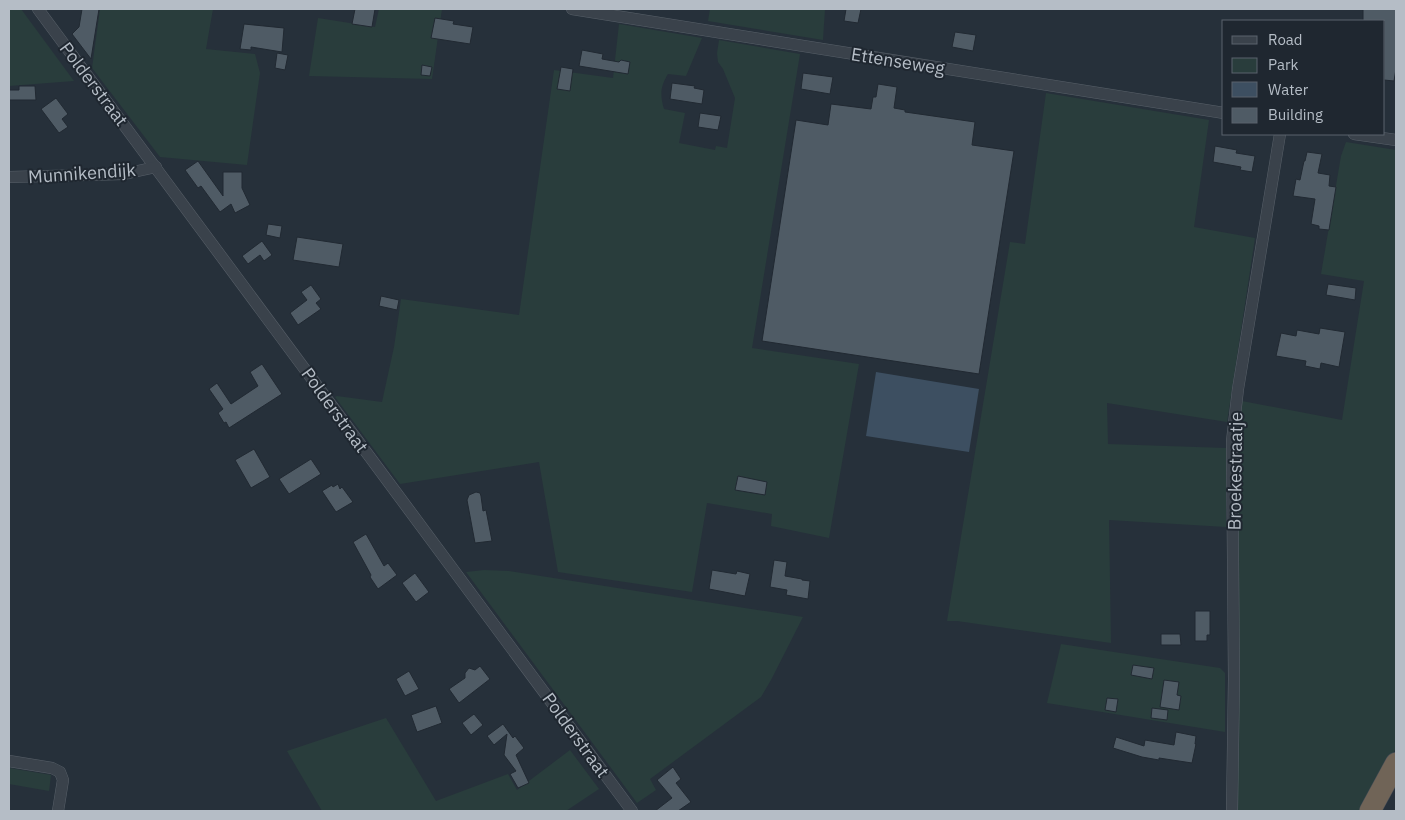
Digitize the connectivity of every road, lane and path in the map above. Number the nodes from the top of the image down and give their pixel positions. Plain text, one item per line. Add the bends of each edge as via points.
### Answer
1 (38, 9) edge
2 (572, 9) edge
3 (1222, 113) edge
4 (1280, 135) edge
5 (1361, 135) edge
6 (1396, 140) edge
7 (156, 167) junction
8 (9, 177) edge
9 (9, 761) edge
10 (1396, 763) edge
11 (58, 811) edge
12 (632, 811) edge
13 (1232, 811) edge
14 (1370, 811) edge

1 - 7 street, Polderstraat
2 - 3 street, Ettenseweg
4 - 13 street, Broekestraatje via 1232,440
5 - 6 street
7 - 8 street, Munnikendijk via 124,174
7 - 12 street, Polderstraat
9 - 11 street via 60,772 63,780
10 - 14 highway

